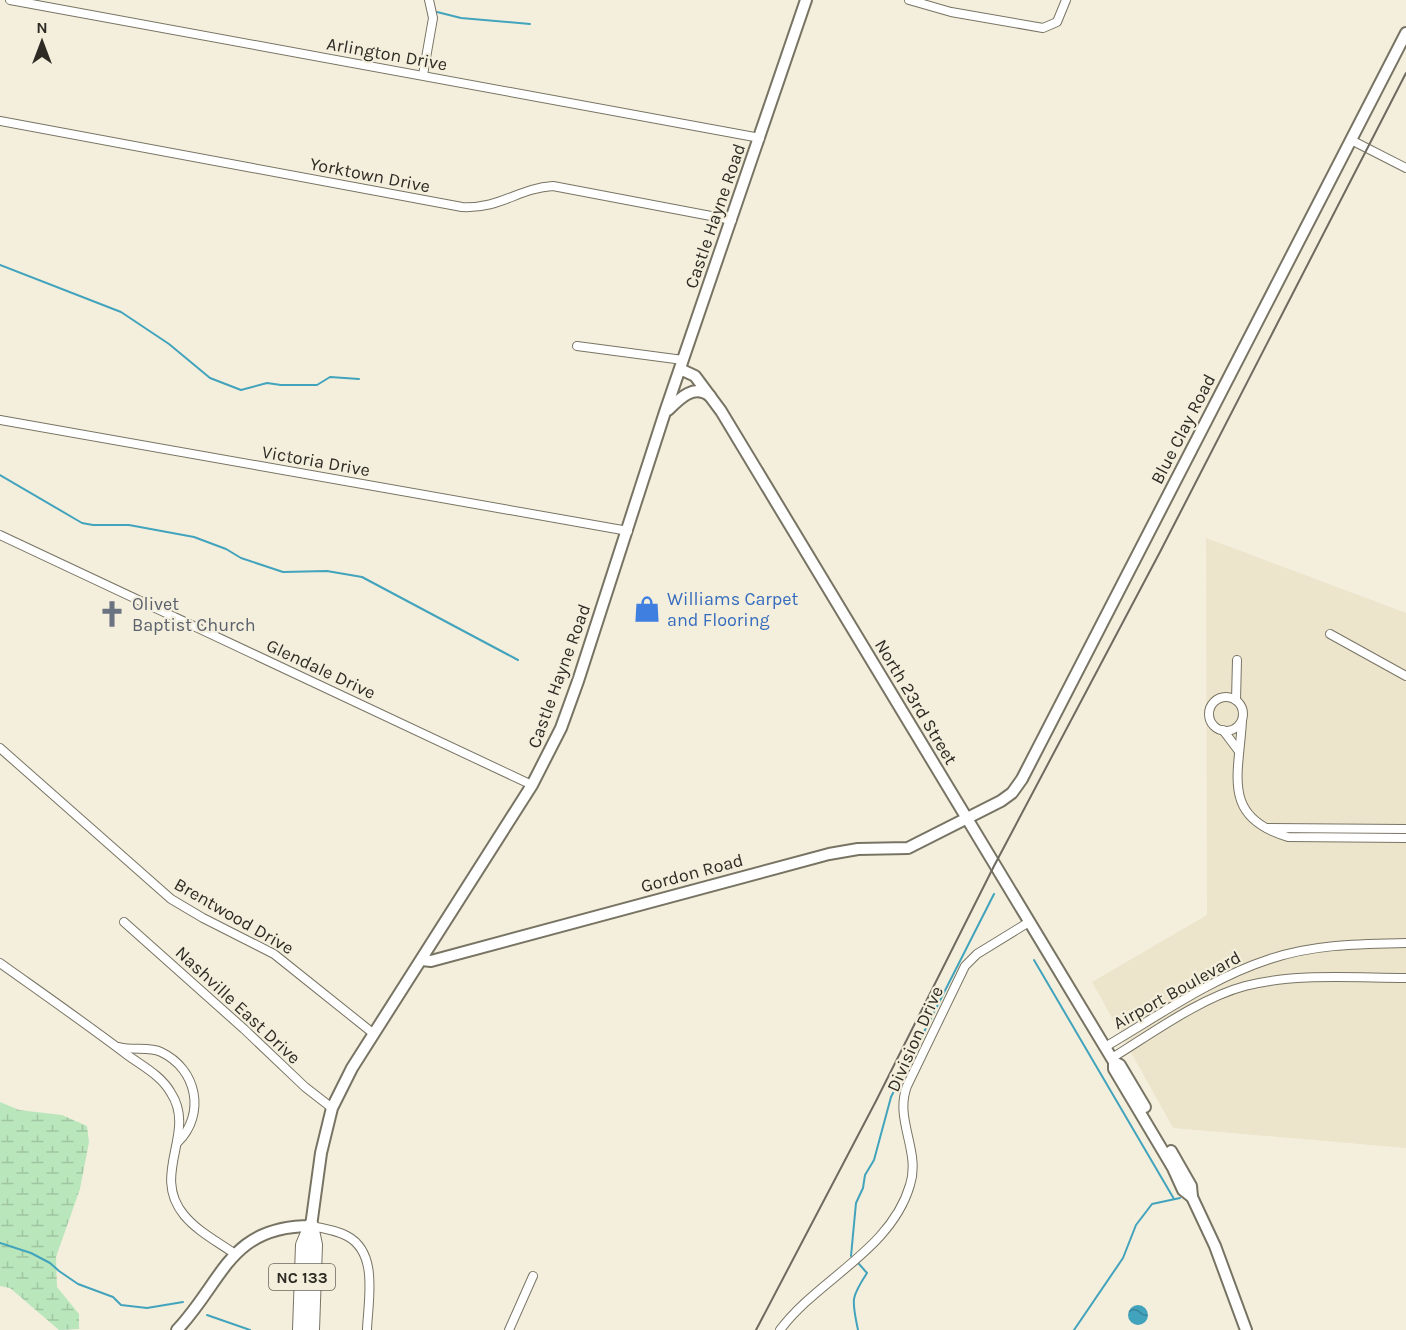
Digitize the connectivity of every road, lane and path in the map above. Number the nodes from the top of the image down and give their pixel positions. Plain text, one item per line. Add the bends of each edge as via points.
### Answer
1 (10, 0) edge
2 (429, 0) edge
3 (806, 0) edge
4 (909, 0) edge
5 (1066, 0) edge
6 (1406, 33) edge
7 (423, 75) junction
8 (0, 121) edge
9 (760, 138) junction
10 (1351, 140) junction
11 (1406, 168) edge
12 (732, 219) junction
13 (577, 346) dead end
14 (682, 365) junction
15 (713, 399) junction
16 (665, 412) junction
17 (0, 420) edge
18 (628, 531) junction
19 (0, 535) edge
20 (1330, 634) dead end
21 (1237, 660) dead end
22 (1406, 676) edge
23 (1236, 700) junction
24 (1242, 721) junction
25 (1223, 730) junction
26 (0, 748) edge
27 (1238, 750) junction
28 (532, 785) junction
29 (967, 819) junction
30 (1266, 828) junction
31 (1406, 829) edge
32 (1406, 838) edge
33 (124, 922) dead end
34 (1029, 922) junction
35 (1406, 943) edge
36 (422, 960) junction
37 (0, 963) edge
38 (1406, 978) edge
39 (374, 1034) junction
40 (117, 1047) junction
41 (1105, 1047) junction
42 (1113, 1060) junction
43 (332, 1108) junction
44 (178, 1142) junction
45 (311, 1226) junction
46 (235, 1254) junction
47 (533, 1275) dead end
48 (177, 1330) edge
49 (300, 1330) edge
50 (312, 1330) edge
51 (367, 1330) edge
52 (509, 1330) edge
53 (780, 1330) edge
54 (1246, 1330) edge

1 - 7 street, Arlington Drive
2 - 7 street via 433,18
3 - 9 main road, Castle Hayne Road / NC 133
4 - 5 street via 940,10 1038,27 1050,26 1060,18
6 - 10 main road, Blue Clay Road
7 - 9 street, Arlington Drive
8 - 12 street, Yorktown Drive via 462,207 488,207 534,189 554,186
9 - 12 main road, Castle Hayne Road / NC 133
10 - 11 street
10 - 29 main road, Blue Clay Road via 1022,779 1006,798
12 - 14 main road, Castle Hayne Road / NC 133
13 - 14 street
14 - 15 main road, North 23rd Street
14 - 16 main road, Castle Hayne Road / NC 133
15 - 16 main road via 706,393 693,392
15 - 29 main road, North 23rd Street
16 - 18 main road, Castle Hayne Road / NC 133
17 - 18 street, Victoria Drive
18 - 28 main road, Castle Hayne Road / NC 133 via 568,711
19 - 28 street, Glendale Drive
20 - 22 street
21 - 23 street
23 - 24 street via 1243,709
23 - 25 street via 1225,697 1212,705 1211,720
24 - 25 street via 1234,729
24 - 27 street
25 - 27 street
26 - 39 street, Brentwood Drive via 171,899 274,954
27 - 30 street via 1239,797 1246,812
28 - 36 main road, Castle Hayne Road / NC 133
29 - 34 main road, North 23rd Street
29 - 36 main road, Gordon Road via 908,848 829,854 431,961
30 - 31 street
30 - 32 street via 1288,837
33 - 43 street, Nashville East Drive
34 - 41 main road, North 23rd Street
34 - 53 street, Division Drive via 977,954 965,966 907,1086 903,1113 914,1167 897,1214 871,1245
35 - 41 street, Airport Boulevard via 1322,947 1270,959 1212,984
36 - 39 main road, Castle Hayne Road / NC 133
37 - 40 street
38 - 42 street, Airport Boulevard via 1286,980 1244,986 1198,1007
39 - 43 main road, Castle Hayne Road / NC 133
40 - 44 street via 159,1078 171,1092 178,1111
40 - 44 street via 151,1048 184,1068 193,1087 193,1116
41 - 42 main road, North 23rd Street
42 - 54 main road, North 23rd Street via 1128,1076 1191,1186
43 - 45 main road, Castle Hayne Road / NC 133
44 - 46 street via 170,1172 178,1206 199,1228
45 - 46 main road via 260,1234
45 - 49 highway, NC 133 via 303,1245
45 - 50 highway, NC 133 via 315,1245
45 - 51 street via 349,1236 361,1249 368,1271
46 - 48 main road
47 - 52 street

